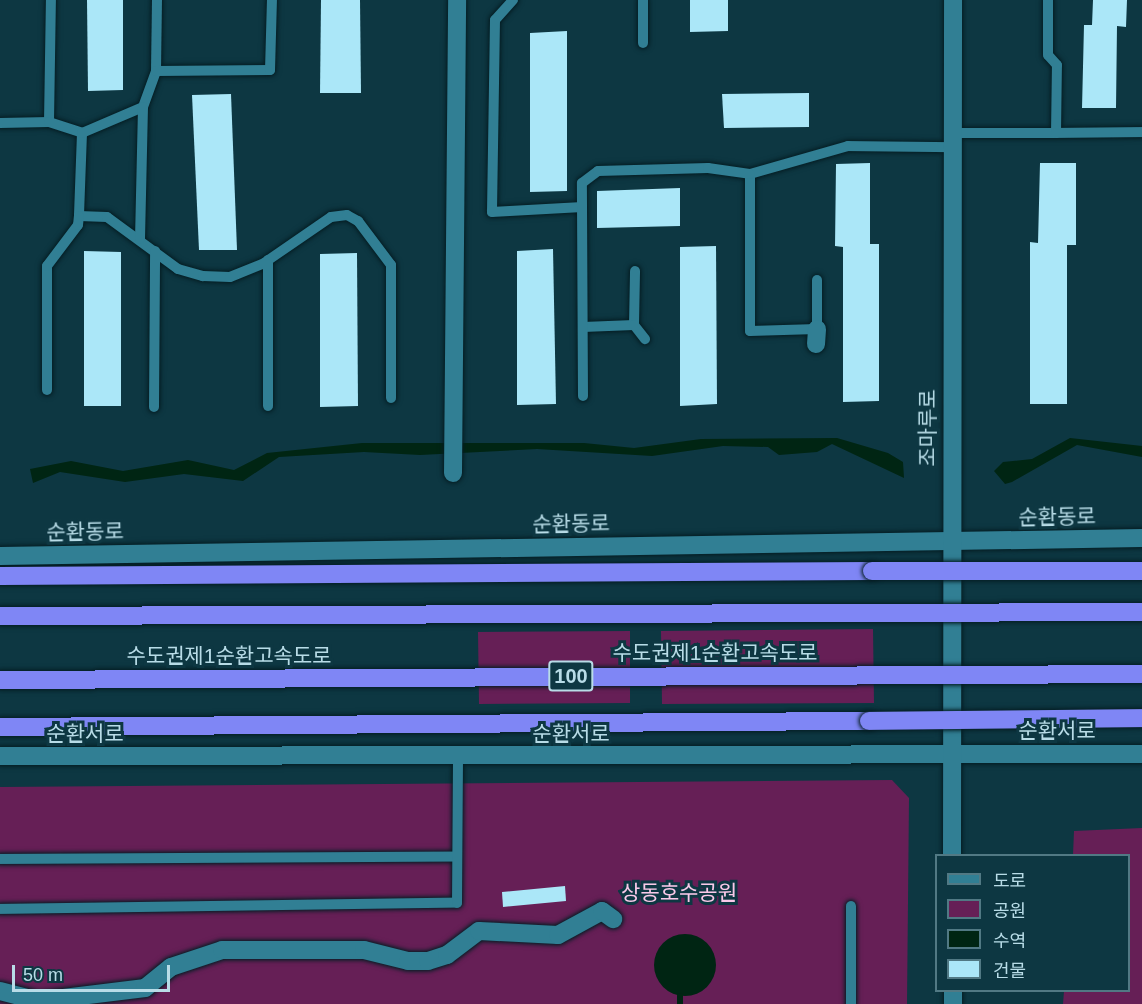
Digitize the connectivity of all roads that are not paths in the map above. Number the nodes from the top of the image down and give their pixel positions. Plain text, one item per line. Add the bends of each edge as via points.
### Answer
1 (51, 0) edge
2 (157, 0) edge
3 (272, 0) edge
4 (457, 0) edge
5 (513, 0) edge
6 (643, 0) edge
7 (953, 0) edge
8 (1048, 0) edge
9 (643, 43) dead end
10 (156, 70) junction
11 (143, 107) junction
12 (49, 122) junction
13 (0, 123) edge
14 (1142, 132) edge
15 (82, 133) junction
16 (1056, 134) junction
17 (952, 140) junction
18 (750, 174) junction
19 (582, 207) junction
20 (79, 216) junction
21 (140, 239) junction
22 (155, 251) junction
23 (268, 260) junction
24 (635, 271) dead end
25 (817, 279) dead end
26 (634, 325) junction
27 (583, 327) junction
28 (645, 339) dead end
29 (47, 390) dead end
30 (583, 396) dead end
31 (392, 398) dead end
32 (268, 406) dead end
33 (154, 407) dead end
34 (453, 473) dead end
35 (1142, 538) edge
36 (950, 541) junction
37 (0, 556) edge
38 (1142, 571) edge
39 (0, 576) edge
40 (1142, 612) edge
41 (0, 616) edge
42 (1142, 674) edge
43 (0, 680) edge
44 (1142, 718) edge
45 (0, 727) edge
46 (951, 753) junction
47 (1142, 754) edge
48 (0, 756) edge
49 (458, 757) junction
50 (952, 854) edge
51 (457, 857) junction
52 (0, 859) edge
53 (851, 906) dead end
54 (0, 909) edge
55 (613, 918) dead end
56 (0, 991) edge
57 (851, 1004) edge

1 - 12 lane
2 - 10 lane
3 - 10 lane via 270,70
4 - 34 street
5 - 19 lane via 495,20 492,212
6 - 9 lane
7 - 17 street, 조마루로
8 - 16 lane via 1048,55 1057,65
10 - 11 lane
11 - 15 lane
11 - 21 lane
12 - 13 lane
12 - 15 lane
14 - 16 lane
15 - 20 lane
16 - 17 lane
17 - 18 lane via 848,146
17 - 36 street, 조마루로
18 - 19 lane via 708,168 598,171 582,183
18 - 25 lane via 750,331 816,337
19 - 27 lane
20 - 21 lane via 107,217
20 - 29 lane via 78,225 47,266
21 - 22 lane
22 - 23 lane via 178,269 203,276 230,277
22 - 33 lane
23 - 31 lane via 331,217 347,215 358,221 391,265
23 - 32 lane
24 - 26 lane
26 - 27 lane
26 - 28 lane
27 - 30 lane
35 - 36 street, 순환동로
36 - 37 street, 순환동로
36 - 46 street, 조마루로
38 - 39 highway, bridge
40 - 41 highway, 수도권제1순환고속도로, bridge
42 - 43 highway, 수도권제1순환고속도로 / 100, bridge
44 - 45 highway, bridge
46 - 47 street, 순환서로
46 - 49 street, 순환서로
46 - 50 street, 조마루로
48 - 49 street, 순환서로
49 - 51 lane
51 - 52 lane
51 - 54 lane via 457,903
53 - 57 lane
55 - 56 street via 602,911 558,935 479,931 447,955 428,961 408,962 364,950 222,950 171,966 145,988 39,1001

